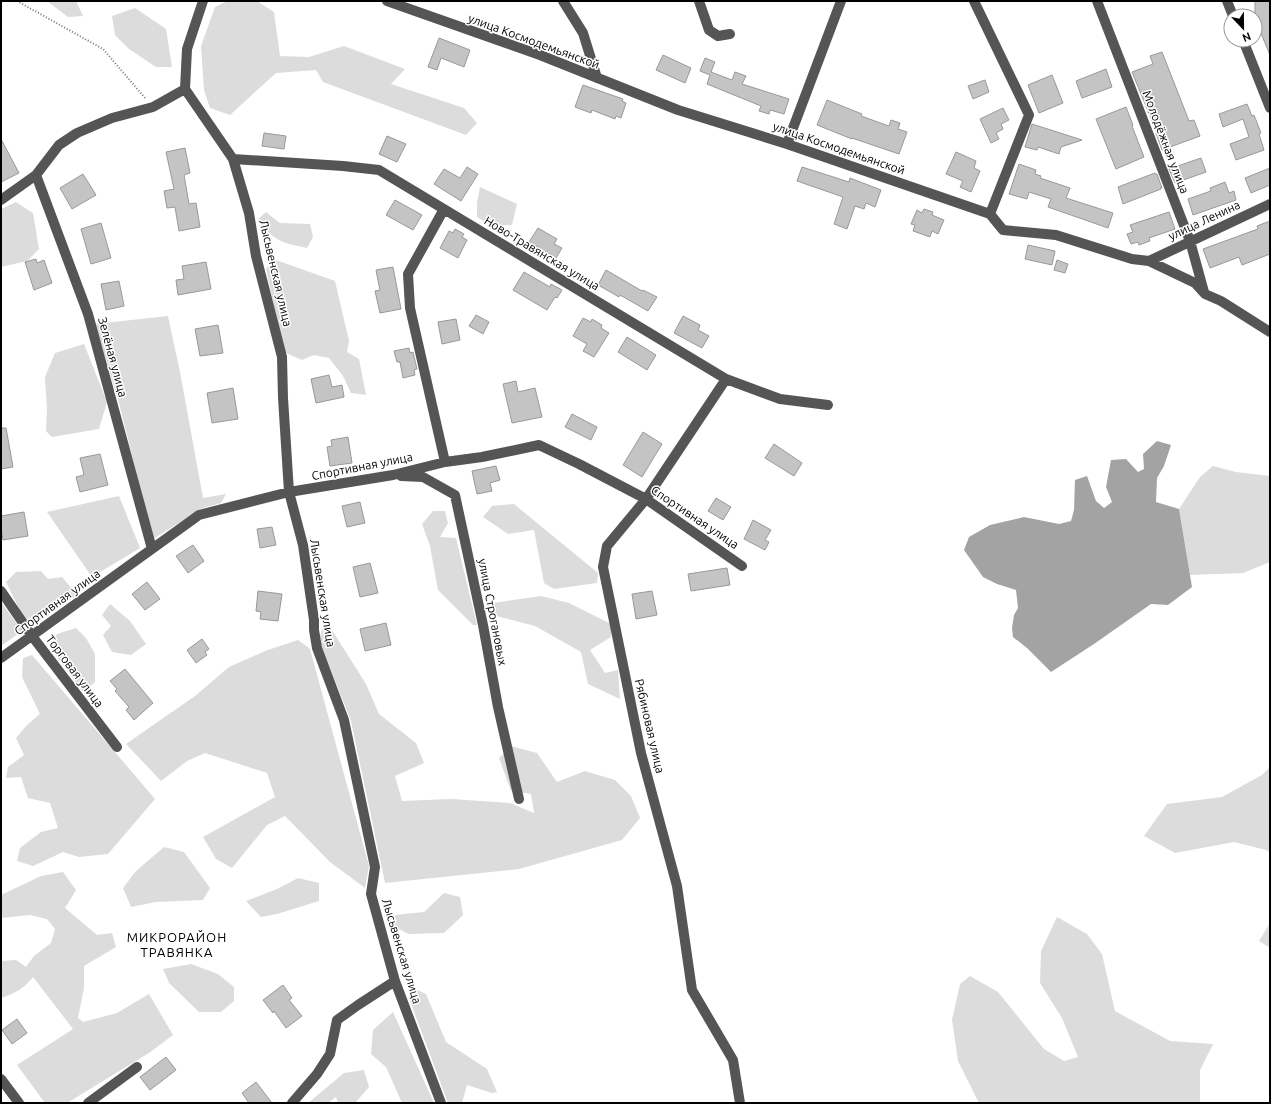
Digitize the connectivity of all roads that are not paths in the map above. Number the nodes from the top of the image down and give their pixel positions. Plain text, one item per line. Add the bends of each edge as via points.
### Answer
1 (203, 1) edge
2 (387, 1) edge
3 (564, 1) edge
4 (699, 1) edge
5 (841, 1) edge
6 (974, 1) edge
7 (1097, 1) edge
8 (730, 34) dead end
9 (1246, 48) edge
10 (597, 78) junction
11 (185, 89) junction
12 (1270, 108) edge
13 (787, 144) junction
14 (233, 159) junction
15 (36, 175) junction
16 (1, 200) edge
17 (1270, 204) edge
18 (444, 209) junction
19 (990, 214) junction
20 (1190, 241) junction
21 (1149, 261) junction
22 (1205, 294) junction
23 (1270, 332) edge
24 (726, 379) junction
25 (828, 405) dead end
26 (445, 462) junction
27 (392, 475) junction
28 (289, 492) junction
29 (646, 499) junction
30 (152, 549) junction
31 (742, 566) dead end
32 (1, 591) edge
33 (32, 636) junction
34 (1, 658) edge
35 (117, 747) dead end
36 (519, 799) dead end
37 (395, 981) junction
38 (137, 1067) dead end
39 (1, 1079) edge
40 (19, 1103) edge
41 (88, 1103) edge
42 (292, 1103) edge
43 (441, 1103) edge
44 (740, 1103) edge

1 - 11 street via 187,50
2 - 10 street, улица Космодемьянской
3 - 10 street via 583,33
4 - 8 street via 709,30 718,36
5 - 13 street
6 - 19 street via 1029,115
7 - 20 street, Молодёжная улица
9 - 12 street
10 - 13 street, улица Космодемьянской via 678,110
11 - 14 street, Лысьвенская улица
11 - 15 street via 153,107 112,118 77,133 60,145
13 - 19 street, улица Космодемьянской
14 - 18 street, Ново-Травянская улица via 379,170
14 - 28 street, Лысьвенская улица via 249,213 256,256 282,357 282,398
15 - 16 street
15 - 30 street, Зелёная улица via 88,314
17 - 20 street, улица Ленина
18 - 24 street, Ново-Травянская улица
18 - 26 street via 408,274 410,308
19 - 21 street via 1003,230 1056,235 1132,259
20 - 21 street, улица Ленина
20 - 22 street, Молодёжная улица
21 - 22 street via 1195,283
22 - 23 street via 1221,301
24 - 25 street, Ново-Травянская улица via 780,399
24 - 29 street, Рябиновая улица
26 - 27 street, Спортивная улица
26 - 29 street, Спортивная улица via 539,445
27 - 28 street, Спортивная улица
27 - 36 street, улица Строгановых via 423,477 455,495
28 - 30 street, Спортивная улица via 200,515
28 - 37 street, Лысьвенская улица via 303,545 317,648 344,720 376,867 371,894
29 - 31 street, Спортивная улица
29 - 44 street, Рябиновая улица via 607,546 603,567 641,753 677,886 692,990 733,1060
30 - 33 street, Спортивная улица
32 - 33 street, Торговая улица
33 - 34 street, Спортивная улица
33 - 35 street, Торговая улица
37 - 42 street via 337,1020 330,1054
37 - 43 street, Лысьвенская улица
38 - 41 street
39 - 40 street

